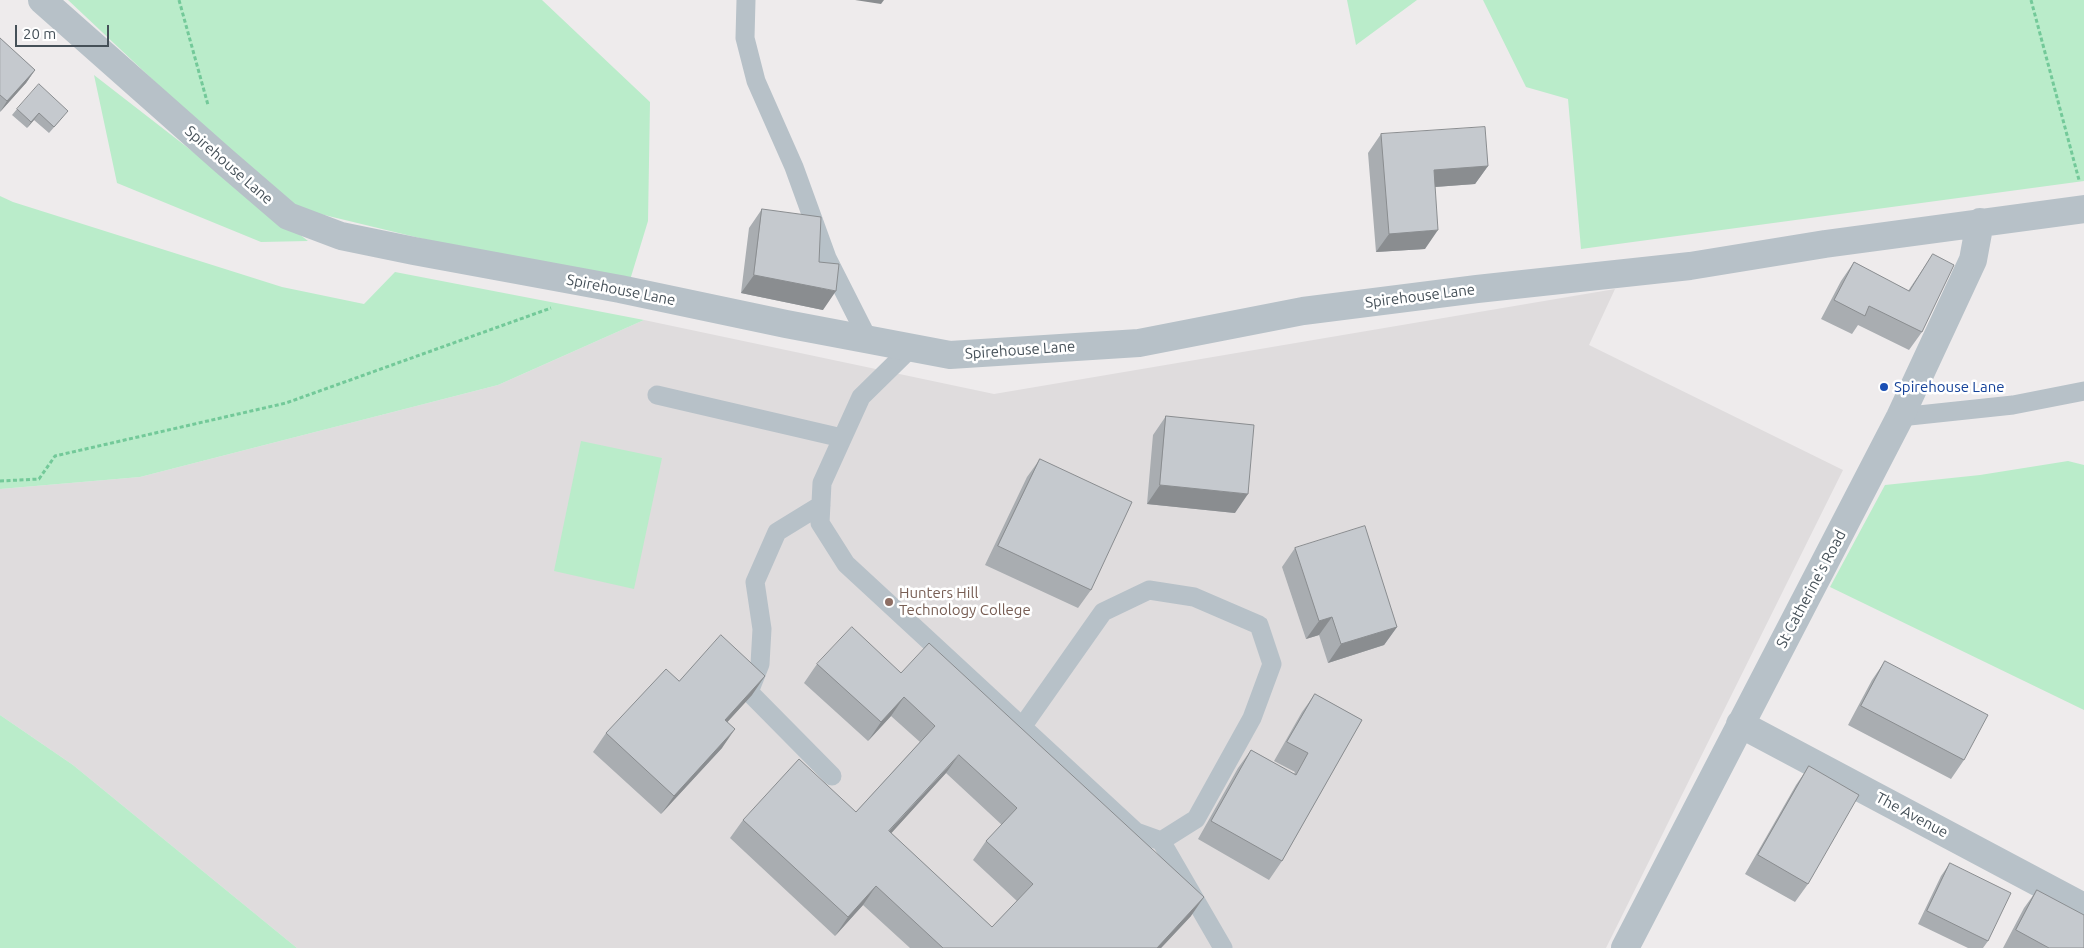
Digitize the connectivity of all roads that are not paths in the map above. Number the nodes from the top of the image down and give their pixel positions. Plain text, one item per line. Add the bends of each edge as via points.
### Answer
1 (42, 0) edge
2 (746, 0) edge
3 (2084, 209) edge
4 (1980, 222) junction
5 (869, 341) junction
6 (912, 348) junction
7 (2084, 391) edge
8 (657, 395) dead end
9 (1900, 417) junction
10 (842, 438) junction
11 (821, 505) junction
12 (1740, 724) junction
13 (1022, 727) junction
14 (832, 776) dead end
15 (1161, 841) junction
16 (2084, 907) edge
17 (1223, 948) edge
18 (1625, 948) edge

1 - 5 street, Spirehouse Lane via 288,216 341,236
2 - 5 lane via 745,38 756,81 794,167 827,258
3 - 4 street, Spirehouse Lane
4 - 6 street, Spirehouse Lane via 1690,266 1303,311 1138,343 950,355
4 - 9 street, St Catherine's Road via 1973,260
5 - 6 street, Spirehouse Lane
6 - 10 lane via 861,397
7 - 9 lane via 2013,405
8 - 10 lane
9 - 12 street, St Catherine's Road
10 - 11 lane via 822,483
11 - 13 lane via 820,523 846,564
11 - 14 lane via 777,532 755,582 762,629 760,664 749,692
12 - 16 street, The Avenue
12 - 18 street, St Catherine's Road
13 - 15 lane via 1136,832
13 - 15 lane via 1103,612 1148,590 1194,597 1259,624 1272,664 1252,718 1196,818
15 - 17 lane

